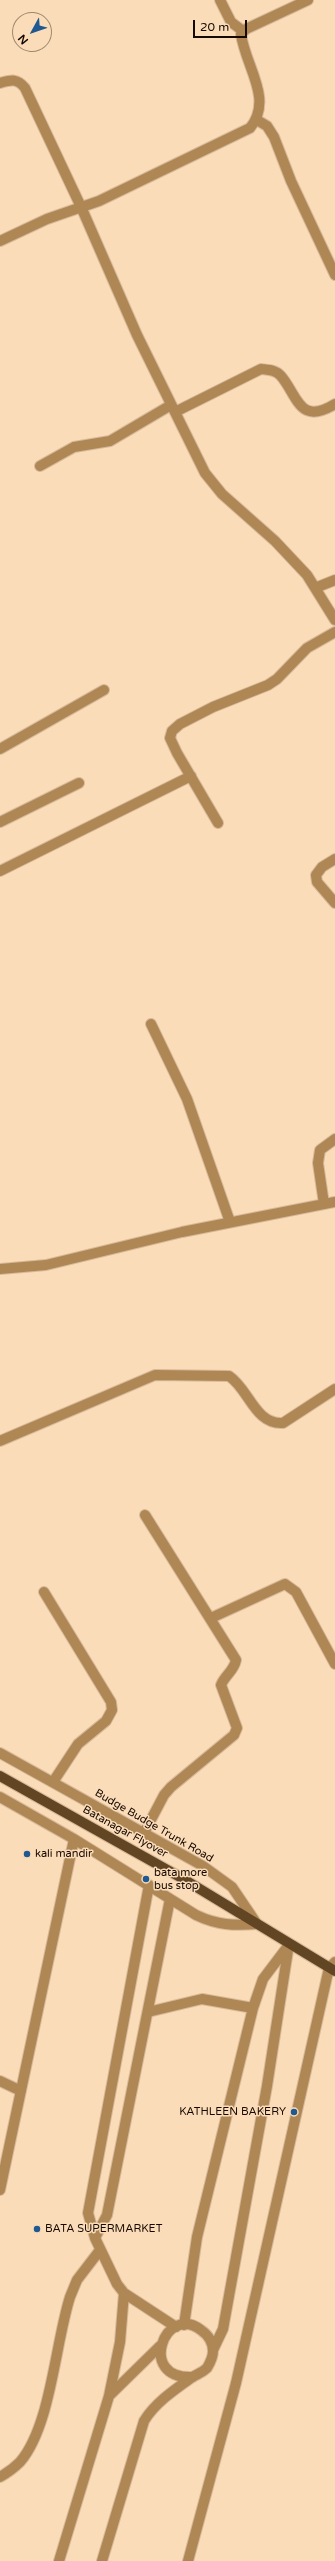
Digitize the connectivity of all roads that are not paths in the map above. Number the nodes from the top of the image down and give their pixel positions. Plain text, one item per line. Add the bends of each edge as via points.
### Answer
1 (220, 0) edge
2 (308, 0) edge
3 (243, 31) junction
4 (0, 83) edge
5 (256, 120) junction
6 (82, 209) junction
7 (0, 241) edge
8 (335, 274) edge
9 (335, 404) edge
10 (173, 408) junction
11 (40, 466) dead end
12 (335, 580) edge
13 (315, 588) junction
14 (335, 620) edge
15 (335, 632) edge
16 (104, 690) dead end
17 (0, 749) edge
18 (191, 776) junction
19 (79, 783) dead end
20 (0, 822) edge
21 (218, 823) dead end
22 (335, 859) edge
23 (0, 871) edge
24 (335, 903) edge
25 (151, 1024) dead end
26 (335, 1139) edge
27 (335, 1202) edge
28 (324, 1204) junction
29 (230, 1222) junction
30 (0, 1268) edge
31 (335, 1389) edge
32 (0, 1441) edge
33 (145, 1514) dead end
34 (44, 1592) dead end
35 (211, 1618) junction
36 (335, 1664) edge
37 (0, 1753) edge
38 (0, 1776) edge
39 (53, 1782) junction
40 (0, 1797) edge
41 (144, 1833) junction
42 (74, 1839) junction
43 (149, 1885) junction
44 (170, 1899) junction
45 (257, 1924) junction
46 (289, 1944) junction
47 (333, 1967) edge
48 (253, 2008) junction
49 (148, 2012) junction
50 (0, 2082) edge
51 (21, 2091) junction
52 (3, 2166) edge
53 (0, 2190) edge
54 (95, 2238) junction
55 (100, 2250) junction
56 (124, 2293) junction
57 (180, 2326) junction
58 (160, 2346) junction
59 (213, 2350) junction
60 (193, 2377) junction
61 (109, 2396) junction
62 (0, 2477) edge
63 (58, 2561) edge
64 (102, 2561) edge
65 (188, 2561) edge

1 - 3 street via 231,22
2 - 3 street
3 - 5 street via 242,40 260,96 260,110
4 - 6 street via 13,79 20,81 25,88
5 - 6 street via 242,133
5 - 8 street via 267,126 274,137 291,181
6 - 7 street via 47,219
6 - 10 street
9 - 10 street via 325,410 306,409 294,400 281,376 272,370 261,369
10 - 11 street via 110,440 74,447
10 - 13 street via 205,473 222,494 275,541
12 - 13 street
13 - 14 street
15 - 18 street via 307,648 268,685 213,707 172,731 170,738
16 - 17 street
18 - 21 street
18 - 23 street
19 - 20 street
22 - 24 street via 322,867 316,875 317,882
25 - 29 street via 187,1099
26 - 28 street via 320,1150 318,1163
27 - 28 street
28 - 29 street
29 - 30 street via 46,1265
31 - 32 street via 283,1423 274,1424 264,1419 237,1381 229,1376 155,1375
33 - 35 street
34 - 39 street via 111,1702 112,1710 106,1721 78,1744
35 - 36 street via 285,1584 296,1592
35 - 41 street via 236,1660 235,1667 223,1679 221,1685 237,1728 234,1735 170,1787
37 - 39 street, Budge Budge Trunk Road
38 - 45 main road, Batanagar Flyover via 180,1877
39 - 41 street, Budge Budge Trunk Road
40 - 42 street
41 - 45 street, Budge Budge Trunk Road via 203,1866 232,1887
42 - 43 street
42 - 51 street
43 - 44 street
43 - 54 street via 88,2202 88,2213
44 - 45 street via 212,1923 228,1926
44 - 49 street
45 - 46 main road, Batanagar Flyover
46 - 47 main road
46 - 48 street via 263,1979
46 - 59 street via 267,2086 223,2329
47 - 65 street via 236,2383
48 - 49 street via 202,1999
48 - 57 street via 197,2237
49 - 54 street via 107,2215
50 - 51 street
51 - 52 street
52 - 53 street
54 - 55 street
55 - 56 street
55 - 62 street via 77,2280 70,2297 43,2414 31,2444 19,2463
56 - 57 street
56 - 61 street via 120,2342
57 - 58 street via 168,2332
57 - 59 street via 200,2329 207,2334
58 - 60 street via 163,2363 168,2370 175,2375
58 - 61 street
59 - 60 street via 207,2367
60 - 64 street via 152,2409 144,2421
61 - 63 street

